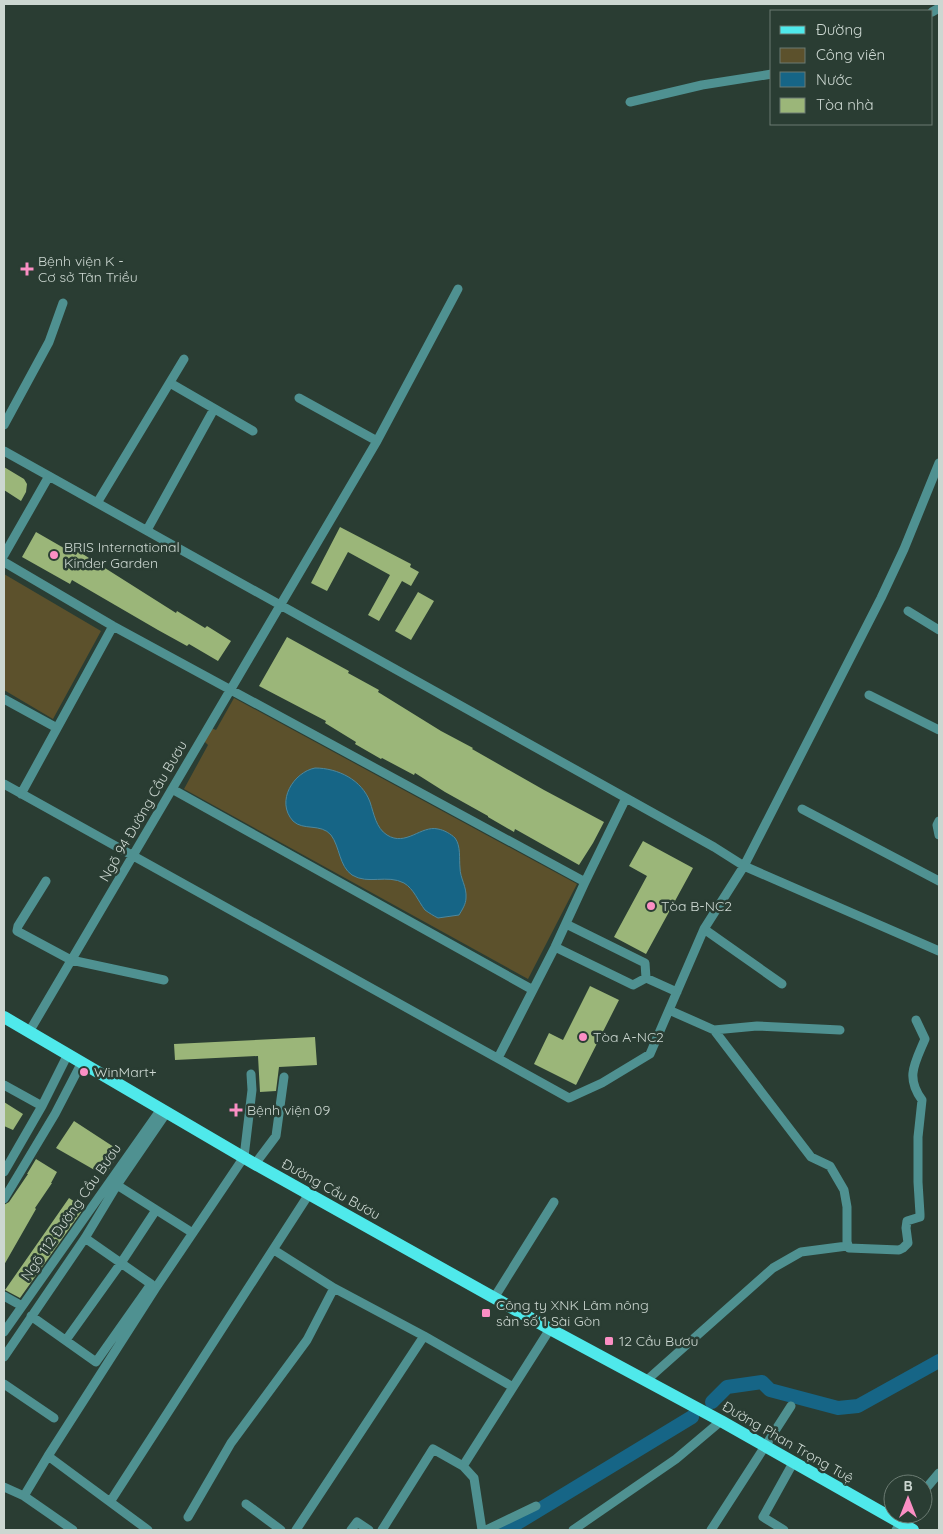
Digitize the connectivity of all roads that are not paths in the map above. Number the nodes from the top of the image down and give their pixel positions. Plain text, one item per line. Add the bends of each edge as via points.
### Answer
1 (770, 74) edge
2 (630, 102) dead end
3 (458, 288) dead end
4 (63, 303) dead end
5 (184, 359) dead end
6 (170, 383) junction
7 (299, 398) dead end
8 (214, 409) junction
9 (4, 425) edge
10 (253, 431) dead end
11 (377, 441) junction
12 (4, 451) edge
13 (939, 463) edge
14 (49, 476) junction
15 (97, 503) junction
16 (147, 530) junction
17 (4, 555) edge
18 (4, 562) edge
19 (280, 605) junction
20 (908, 611) dead end
21 (113, 626) junction
22 (939, 630) edge
23 (230, 690) junction
24 (869, 695) dead end
25 (4, 699) edge
26 (57, 728) junction
27 (939, 730) edge
28 (4, 784) edge
29 (172, 789) junction
30 (21, 794) junction
31 (626, 798) junction
32 (802, 809) dead end
33 (939, 821) edge
34 (939, 835) edge
35 (132, 856) junction
36 (744, 866) junction
37 (939, 880) edge
38 (46, 881) dead end
39 (584, 882) junction
40 (566, 924) junction
41 (704, 929) junction
42 (555, 947) junction
43 (939, 951) edge
44 (71, 960) junction
45 (646, 978) junction
46 (164, 980) dead end
47 (782, 984) dead end
48 (533, 990) junction
49 (677, 992) junction
50 (669, 1010) junction
51 (4, 1017) edge
52 (916, 1020) dead end
53 (714, 1030) junction
54 (840, 1030) dead end
55 (29, 1032) junction
56 (68, 1054) junction
57 (498, 1058) junction
58 (82, 1062) junction
59 (251, 1074) dead end
60 (284, 1077) dead end
61 (4, 1085) edge
62 (42, 1106) junction
63 (164, 1110) junction
64 (244, 1157) junction
65 (255, 1164) junction
66 (4, 1172) edge
67 (117, 1185) junction
68 (309, 1194) junction
69 (4, 1199) edge
70 (554, 1202) dead end
71 (156, 1210) junction
72 (188, 1230) dead end
73 (84, 1238) junction
74 (847, 1246) junction
75 (274, 1250) junction
76 (122, 1263) junction
77 (334, 1288) junction
78 (4, 1296) edge
79 (494, 1298) junction
80 (22, 1306) junction
81 (32, 1316) junction
82 (550, 1329) junction
83 (4, 1332) edge
84 (424, 1336) junction
85 (66, 1340) junction
86 (4, 1357) edge
87 (647, 1380) junction
88 (4, 1384) edge
89 (513, 1386) junction
90 (791, 1406) dead end
91 (54, 1418) dead end
92 (721, 1421) junction
93 (765, 1447) junction
94 (48, 1456) junction
95 (794, 1463) junction
96 (463, 1466) junction
97 (4, 1487) edge
98 (24, 1496) junction
99 (110, 1502) junction
100 (246, 1504) dead end
101 (536, 1506) dead end
102 (883, 1512) edge
103 (188, 1517) dead end
104 (74, 1530) edge
105 (148, 1530) edge
106 (281, 1530) edge
107 (296, 1530) edge
108 (351, 1530) edge
109 (369, 1530) edge
110 (382, 1530) edge
111 (482, 1530) edge
112 (486, 1530) edge
113 (574, 1530) edge
114 (711, 1530) edge
115 (784, 1530) edge

1 - 2 street via 702,85
3 - 11 street, Ngõ 94 Đường Cầu Bươu
4 - 9 street via 49,342
5 - 6 street
6 - 8 street
6 - 15 street
7 - 11 street
8 - 10 street
8 - 16 street
11 - 19 street, Ngõ 94 Đường Cầu Bươu
12 - 14 street
13 - 36 street via 881,598
14 - 15 street
14 - 17 street
15 - 16 street
16 - 19 street
18 - 21 street
19 - 23 street, Ngõ 94 Đường Cầu Bươu
19 - 31 street
20 - 22 street
21 - 23 street
21 - 26 street
23 - 29 street, Ngõ 94 Đường Cầu Bươu
23 - 39 street
24 - 27 street
25 - 26 street
26 - 30 street
28 - 30 street
29 - 35 street, Ngõ 94 Đường Cầu Bươu
29 - 48 street
30 - 35 street
31 - 36 street
31 - 39 street
32 - 37 street
33 - 34 street
35 - 44 street, Ngõ 94 Đường Cầu Bươu
35 - 57 street
36 - 41 street
36 - 43 street
38 - 44 street via 17,931
39 - 40 street
40 - 42 street
40 - 45 street via 645,963
41 - 47 street
41 - 49 street
42 - 45 street via 633,985
42 - 48 street
44 - 46 street
44 - 55 street, Ngõ 94 Đường Cầu Bươu
45 - 49 street
48 - 57 street
49 - 50 street
50 - 53 street
50 - 57 street via 650,1054 602,1083 569,1098
51 - 55 main road, Đường Cầu Bươu
52 - 74 street via 924,1039 912,1078 922,1100 918,1137 920,1217 906,1224 908,1243 903,1248
53 - 54 street via 757,1026
53 - 74 street via 811,1157 830,1166 834,1172 844,1190 847,1207
55 - 56 main road, Đường Cầu Bươu
56 - 58 main road, Đường Cầu Bươu
56 - 62 street
58 - 63 main road, Đường Cầu Bươu
58 - 69 street
59 - 64 street
60 - 65 street via 276,1136
61 - 62 street
62 - 66 street
63 - 64 main road, Đường Cầu Bươu
63 - 67 street
63 - 80 street, Ngõ 112 Đường Cầu Bươu
64 - 65 main road, Đường Cầu Bươu
64 - 94 street
65 - 68 main road, Đường Cầu Bươu
67 - 71 street
67 - 73 street
68 - 75 street
68 - 79 main road, Đường Cầu Bươu
70 - 79 street
71 - 72 street
71 - 76 street
73 - 76 street
73 - 81 street
74 - 87 street via 801,1252 774,1268
75 - 77 street
75 - 99 street
76 - 85 street
76 - 85 street via 151,1284 96,1362
77 - 84 street
77 - 103 street via 307,1340 231,1443
78 - 80 street
79 - 82 main road, Đường Cầu Bươu
80 - 83 street, Ngõ 112 Đường Cầu Bươu
81 - 85 street
81 - 86 street
82 - 87 main road, Đường Cầu Bươu
82 - 89 street
84 - 89 street
84 - 107 street
87 - 92 main road, Đường Phan Trọng Tuệ
88 - 91 street
89 - 96 street
90 - 93 street
92 - 93 main road, Đường Phan Trọng Tuệ
92 - 113 street via 676,1459
93 - 95 main road, Đường Phan Trọng Tuệ
93 - 114 street
94 - 98 street
94 - 99 street
95 - 102 main road, Đường Phan Trọng Tuệ
95 - 115 street via 762,1517
96 - 110 street via 433,1448
96 - 111 street via 474,1478
97 - 98 street
98 - 104 street
99 - 105 street
100 - 106 street
101 - 112 street
108 - 109 street via 357,1522

